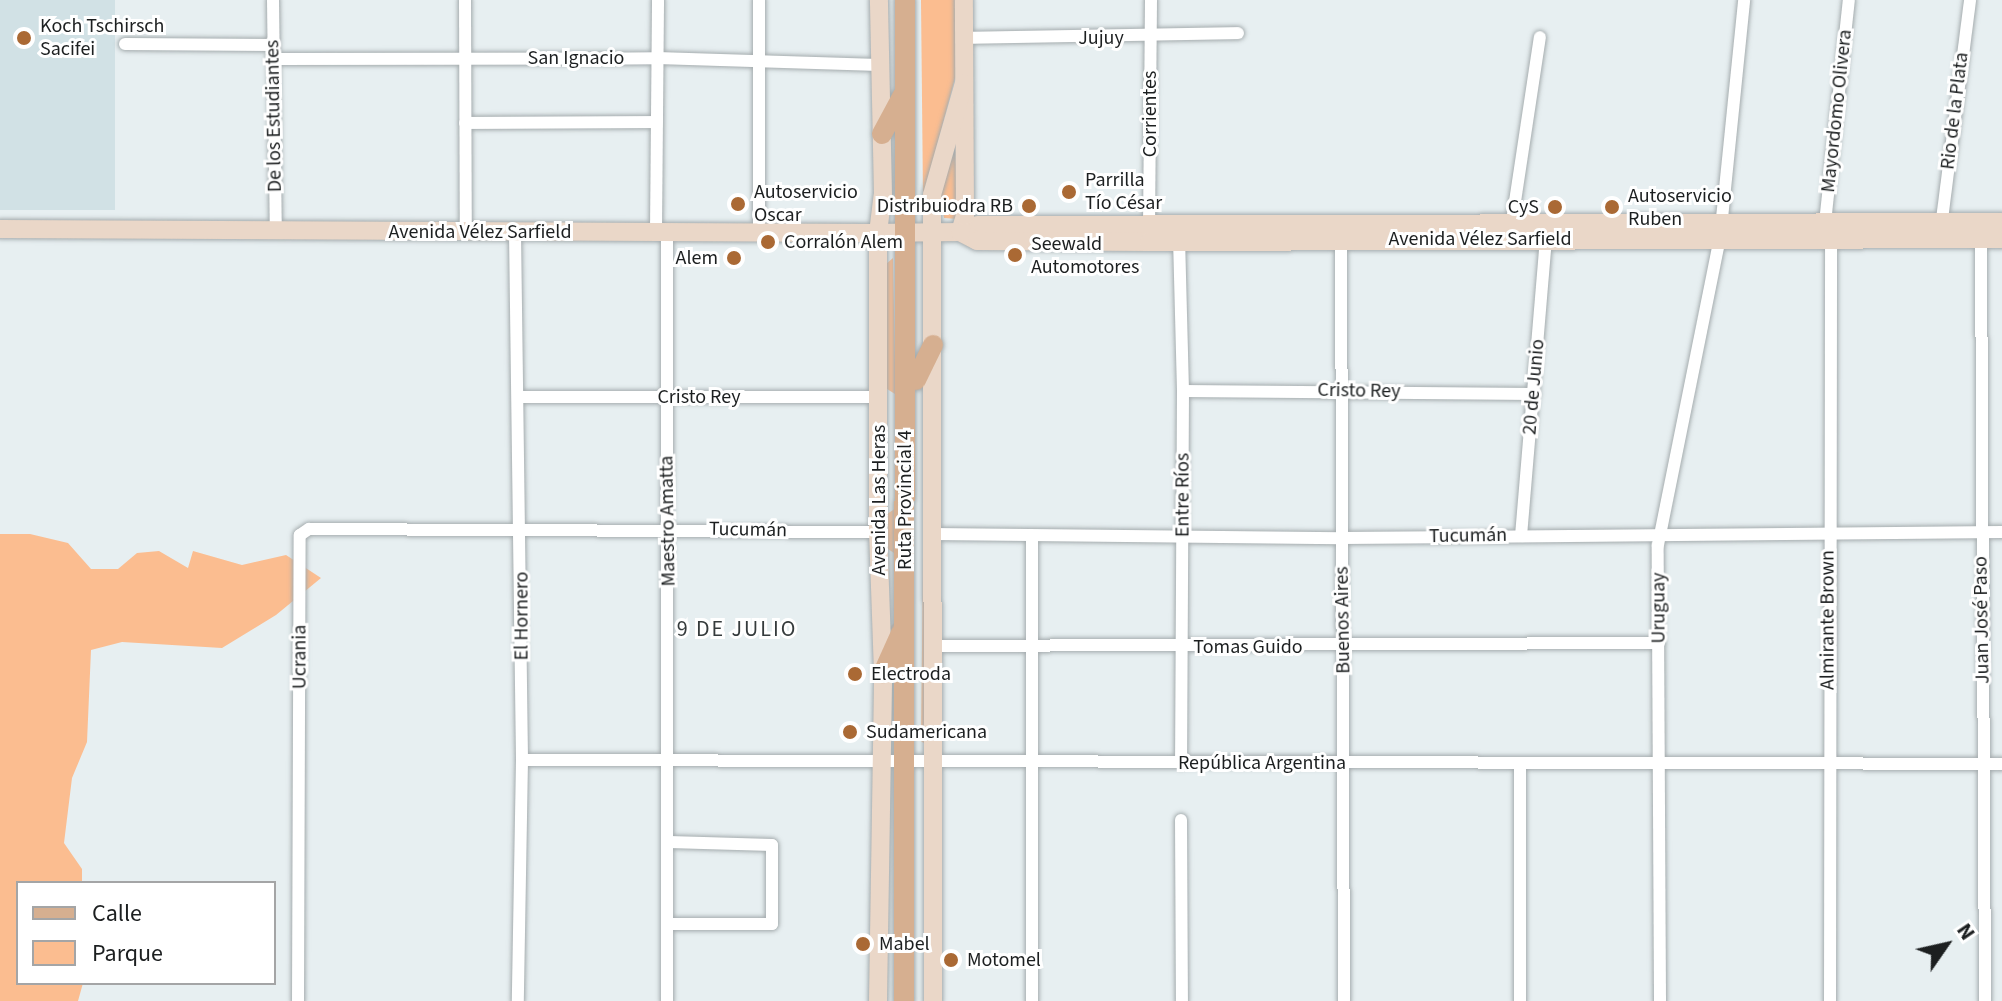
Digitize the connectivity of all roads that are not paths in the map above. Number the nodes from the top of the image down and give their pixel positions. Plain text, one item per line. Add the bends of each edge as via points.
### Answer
1 (273, 0) edge
2 (465, 0) edge
3 (658, 0) edge
4 (759, 0) edge
5 (879, 0) edge
6 (905, 0) edge
7 (917, 0) edge
8 (964, 0) edge
9 (1151, 0) edge
10 (1744, 0) edge
11 (1849, 0) edge
12 (1970, 0) edge
13 (1238, 33) dead end
14 (1540, 37) dead end
15 (964, 38) junction
16 (1150, 38) junction
17 (125, 44) dead end
18 (272, 52) junction
19 (466, 57) junction
20 (657, 58) junction
21 (759, 62) junction
22 (879, 65) junction
23 (964, 83) junction
24 (905, 91) junction
25 (657, 122) junction
26 (465, 123) junction
27 (882, 134) junction
28 (2002, 222) edge
29 (0, 229) edge
30 (1719, 230) junction
31 (1941, 230) junction
32 (1510, 231) junction
33 (1546, 231) junction
34 (1828, 231) junction
35 (466, 232) junction
36 (515, 232) junction
37 (661, 232) junction
38 (759, 232) junction
39 (960, 232) junction
40 (1341, 232) junction
41 (276, 233) junction
42 (878, 233) junction
43 (918, 233) junction
44 (1179, 234) junction
45 (1149, 235) junction
46 (1981, 238) junction
47 (2002, 239) edge
48 (933, 345) junction
49 (916, 380) junction
50 (1183, 391) junction
51 (1343, 391) junction
52 (1534, 394) junction
53 (519, 397) junction
54 (878, 397) junction
55 (666, 398) junction
56 (669, 530) junction
57 (1828, 531) junction
58 (1981, 531) junction
59 (878, 532) junction
60 (2002, 532) edge
61 (521, 533) junction
62 (1661, 533) junction
63 (933, 534) junction
64 (1184, 535) junction
65 (1521, 536) junction
66 (1032, 538) junction
67 (1342, 538) junction
68 (904, 625) junction
69 (1659, 643) junction
70 (933, 646) junction
71 (1345, 646) junction
72 (1180, 647) junction
73 (1032, 648) junction
74 (883, 673) junction
75 (669, 757) junction
76 (522, 760) junction
77 (879, 760) junction
78 (918, 761) junction
79 (1828, 761) junction
80 (1660, 762) junction
81 (1032, 763) junction
82 (1181, 763) junction
83 (1343, 763) junction
84 (1520, 763) junction
85 (1984, 764) junction
86 (2002, 764) edge
87 (1181, 820) dead end
88 (669, 842) junction
89 (667, 924) junction
90 (298, 1001) edge
91 (518, 1001) edge
92 (667, 1001) edge
93 (878, 1001) edge
94 (904, 1001) edge
95 (916, 1001) edge
96 (933, 1001) edge
97 (1032, 1001) edge
98 (1182, 1001) edge
99 (1344, 1001) edge
100 (1520, 1001) edge
101 (1660, 1001) edge
102 (1830, 1001) edge
103 (1985, 1001) edge

1 - 18 street, De los Estudiantes
2 - 19 street
3 - 20 street
4 - 21 street
5 - 22 main road, Avenida Las Heras
6 - 24 main road, Ruta Provincial 4
7 - 43 main road, Ruta Provincial 4
8 - 15 main road
9 - 16 street, Corrientes
10 - 30 street, Uruguay
11 - 34 street, Mayordomo Olivera
12 - 31 street, Rio de la Plata
13 - 16 street, Jujuy
14 - 32 street
15 - 16 street, Jujuy
15 - 23 main road
16 - 45 street, Corrientes
17 - 18 street, San Ignacio
18 - 19 street, San Ignacio
18 - 41 street, De los Estudiantes
19 - 20 street, San Ignacio
19 - 26 street
20 - 21 street, San Ignacio
20 - 25 street
21 - 22 street, San Ignacio
21 - 38 street
22 - 27 main road, Avenida Las Heras
23 - 39 main road via 965,216
23 - 43 main road
24 - 27 main road
24 - 43 main road, Ruta Provincial 4
25 - 26 street
25 - 37 street
26 - 35 street
27 - 42 main road, Avenida Las Heras
28 - 31 main road, Avenida Vélez Sarfield
29 - 41 main road, Avenida Vélez Sarfield
30 - 33 main road, Avenida Vélez Sarfield
30 - 34 main road, Avenida Vélez Sarfield
30 - 62 street, Uruguay
31 - 34 main road, Avenida Vélez Sarfield
31 - 46 main road, Avenida Vélez Sarfield
32 - 33 main road, Avenida Vélez Sarfield
32 - 40 main road, Avenida Vélez Sarfield
33 - 52 street, 20 de Junio
34 - 57 street, Almirante Brown
35 - 36 main road, Avenida Vélez Sarfield
35 - 41 main road, Avenida Vélez Sarfield
36 - 37 main road, Avenida Vélez Sarfield
36 - 53 street, El Hornero
37 - 38 main road, Avenida Vélez Sarfield
37 - 55 street, Maestro Amatta
38 - 42 main road, Avenida Vélez Sarfield
39 - 43 main road, Avenida Vélez Sarfield
39 - 45 main road, Avenida Vélez Sarfield via 977,241
40 - 44 main road, Avenida Vélez Sarfield
40 - 51 street, Buenos Aires
42 - 43 main road, Avenida Vélez Sarfield
42 - 54 main road, Avenida Las Heras
43 - 48 main road
43 - 49 main road, Ruta Provincial 4
43 - 68 main road, Ruta Provincial 4
44 - 45 main road, Avenida Vélez Sarfield
44 - 50 street, Entre Ríos
46 - 47 main road, Avenida Vélez Sarfield
46 - 58 street, Juan José Paso
48 - 49 main road
48 - 63 main road
49 - 78 main road, Ruta Provincial 4
50 - 51 street, Cristo Rey
50 - 64 street, Entre Ríos
51 - 52 street, Cristo Rey
51 - 67 street, Buenos Aires
52 - 65 street, 20 de Junio
53 - 55 street, Cristo Rey
53 - 61 street, El Hornero
54 - 55 street, Cristo Rey
54 - 59 main road, Avenida Las Heras
55 - 56 street, Maestro Amatta
56 - 59 street, Tucumán
56 - 61 street, Tucumán
56 - 75 street, Maestro Amatta
57 - 58 street, Tucumán
57 - 62 street, Tucumán
57 - 79 street, Almirante Brown
58 - 60 street, Tucumán
58 - 85 street, Juan José Paso
59 - 74 main road, Avenida Las Heras
61 - 76 street, El Hornero
61 - 90 street, Ucrania via 309,529 300,535
62 - 65 street, Tucumán
62 - 69 street, Uruguay
63 - 66 street, Tucumán
63 - 70 main road
64 - 66 street, Tucumán
64 - 67 street, Tucumán
64 - 72 street, Entre Ríos
65 - 67 street, Tucumán
66 - 73 street
67 - 71 street, Buenos Aires
68 - 74 main road
68 - 78 main road, Ruta Provincial 4
69 - 71 street, Tomas Guido
69 - 80 street, Uruguay
70 - 73 street, Tomas Guido
70 - 78 main road
71 - 72 street, Tomas Guido
71 - 83 street, Buenos Aires
72 - 73 street, Tomas Guido
72 - 82 street, Entre Ríos
73 - 81 street
74 - 77 main road, Avenida Las Heras
75 - 76 street, República Argentina
75 - 77 street, República Argentina
75 - 88 street, Maestro Amatta
76 - 91 street, El Hornero
77 - 78 street, República Argentina
77 - 93 main road, Avenida Las Heras
78 - 81 street, República Argentina
78 - 94 main road, Ruta Provincial 4
78 - 95 main road, Ruta Provincial 4
78 - 96 main road
79 - 80 street, República Argentina
79 - 85 street, República Argentina
79 - 102 street, Almirante Brown
80 - 84 street, República Argentina
80 - 101 street, Uruguay
81 - 82 street, República Argentina
81 - 97 street
82 - 83 street, República Argentina
83 - 84 street, República Argentina
83 - 99 street, Buenos Aires
84 - 100 street
85 - 86 street, República Argentina
85 - 103 street, Juan José Paso
87 - 98 street
88 - 89 street, Maestro Amatta
88 - 89 street via 772,845 772,924
89 - 92 street, Maestro Amatta

